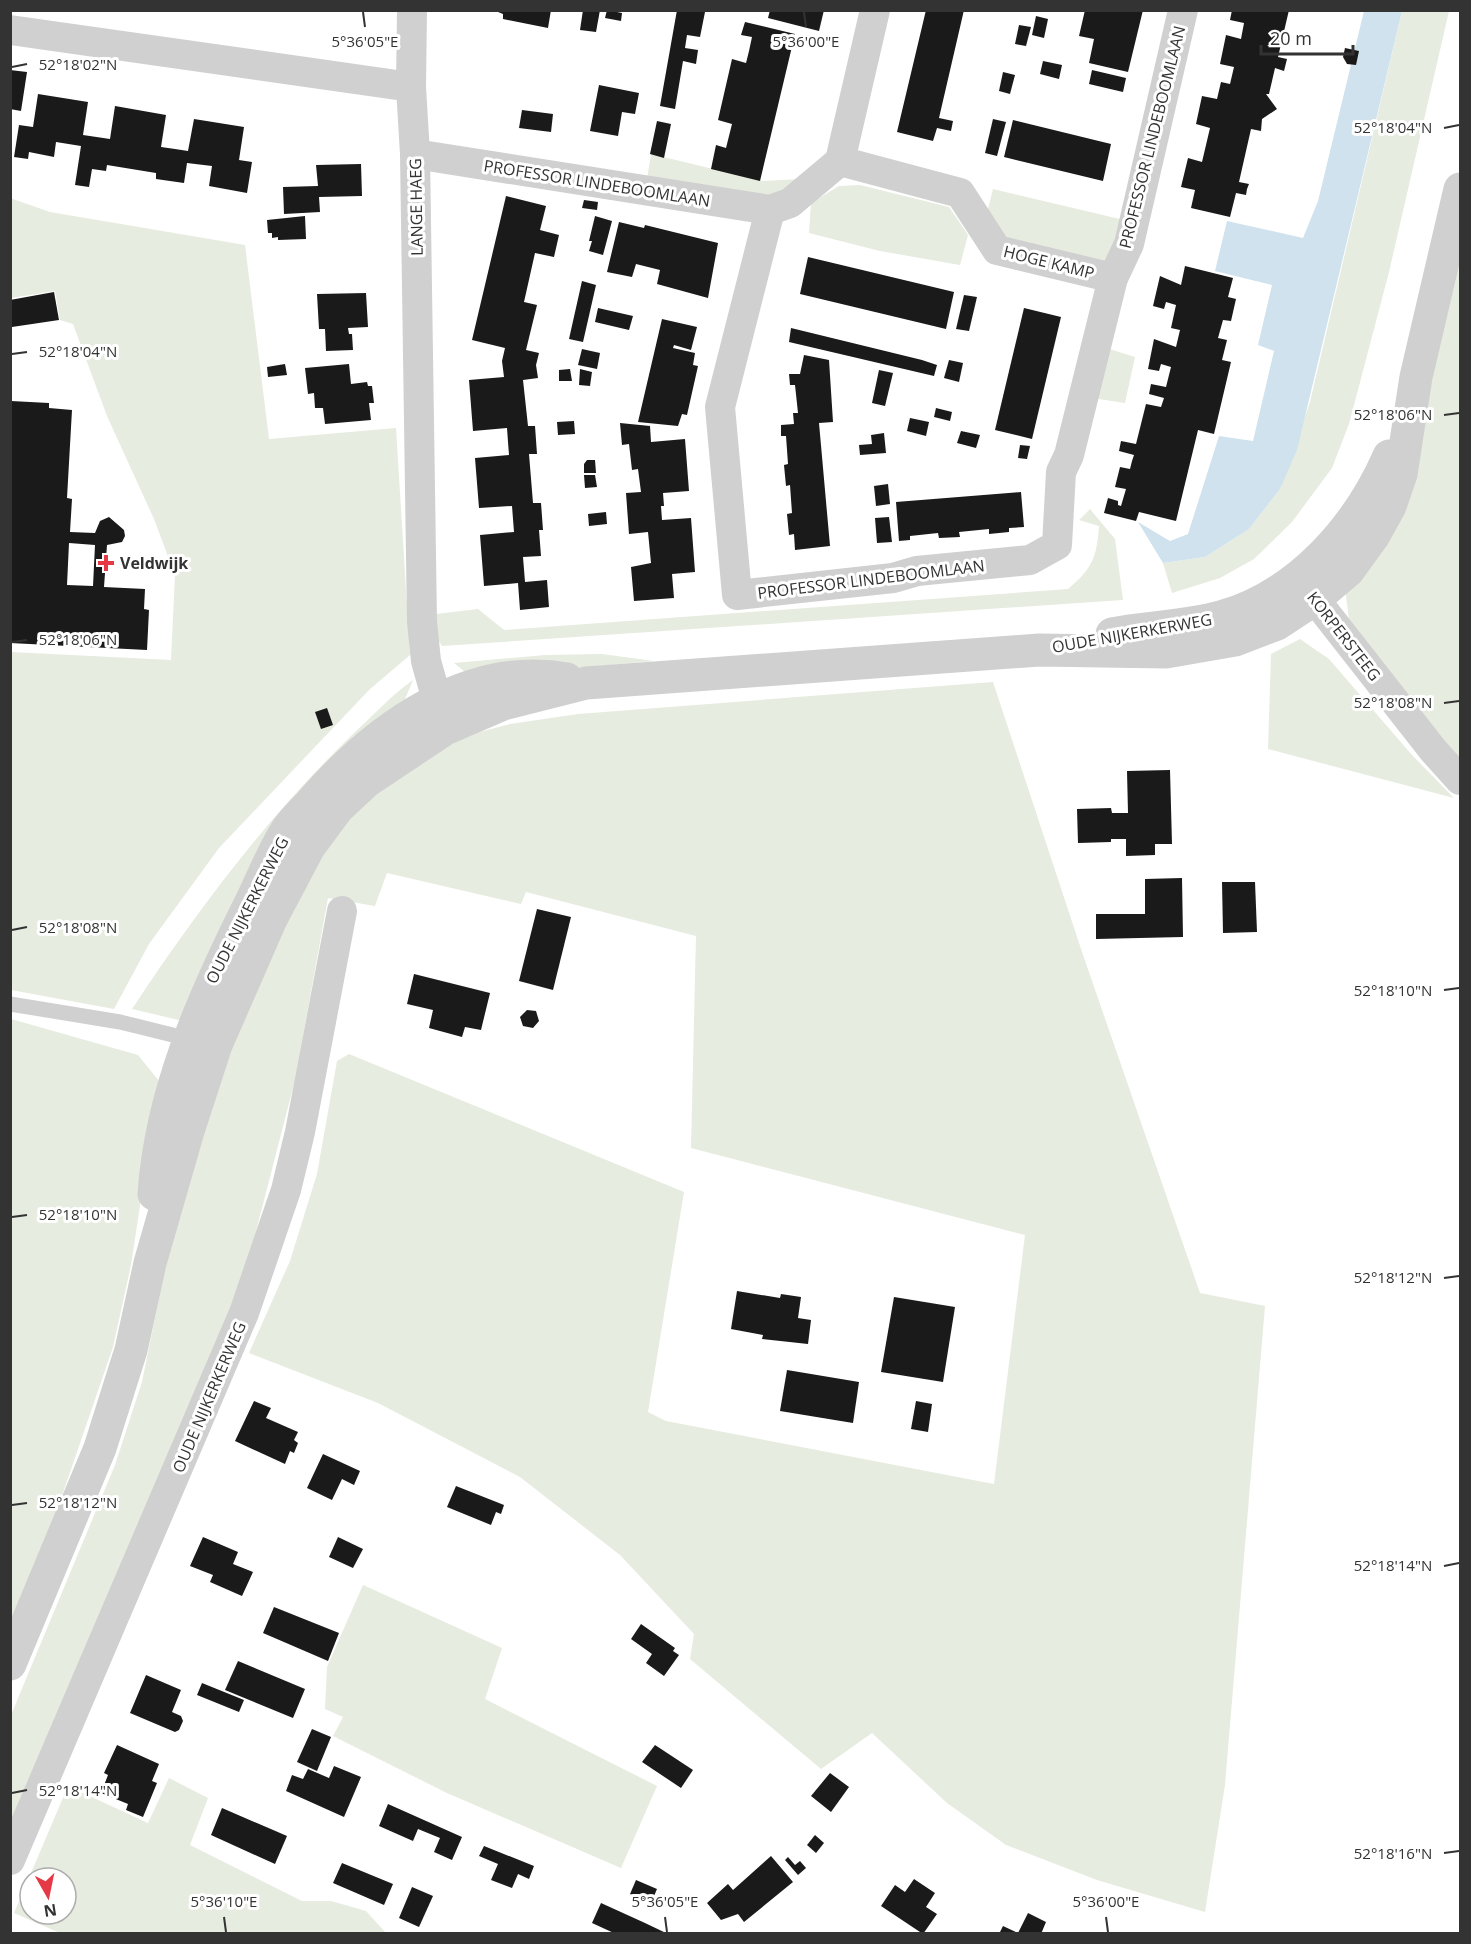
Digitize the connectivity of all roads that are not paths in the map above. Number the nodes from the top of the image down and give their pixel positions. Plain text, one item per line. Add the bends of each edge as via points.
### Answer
1 (412, 10) edge
2 (874, 10) edge
3 (1183, 10) edge
4 (10, 30) edge
5 (411, 87) junction
6 (415, 154) junction
7 (840, 161) junction
8 (1461, 189) edge
9 (770, 210) junction
10 (1113, 278) junction
11 (1306, 587) junction
12 (441, 715) junction
13 (1461, 780) edge
14 (342, 912) dead end
15 (10, 1004) edge
16 (203, 1042) junction
17 (10, 1664) edge
18 (10, 1860) edge

1 - 5 street, LANGE HAEG
2 - 7 street
3 - 10 street, PROFESSOR LINDEBOOMLAAN via 1130,244
4 - 5 street
5 - 6 street, LANGE HAEG
6 - 9 street, PROFESSOR LINDEBOOMLAAN
6 - 12 street, LANGE HAEG via 422,622 426,661
7 - 9 street via 790,203
7 - 10 street, HOGE KAMP via 960,194 997,250
8 - 11 street, OUDE NIJKERKERWEG via 1410,407 1373,490
9 - 10 street, PROFESSOR LINDEBOOMLAAN via 720,407 737,595 1030,560 1057,544 1061,472
11 - 12 street, OUDE NIJKERKERWEG via 1224,616 1038,650 586,683
11 - 13 street, KORPERSTEEG via 1433,750
12 - 16 street, OUDE NIJKERKERWEG via 338,808 309,847
14 - 18 street, OUDE NIJKERKERWEG via 286,1190 244,1313
15 - 16 lane via 120,1022
16 - 17 street, OUDE NIJKERKERWEG via 188,1131 150,1263 131,1350 99,1449

